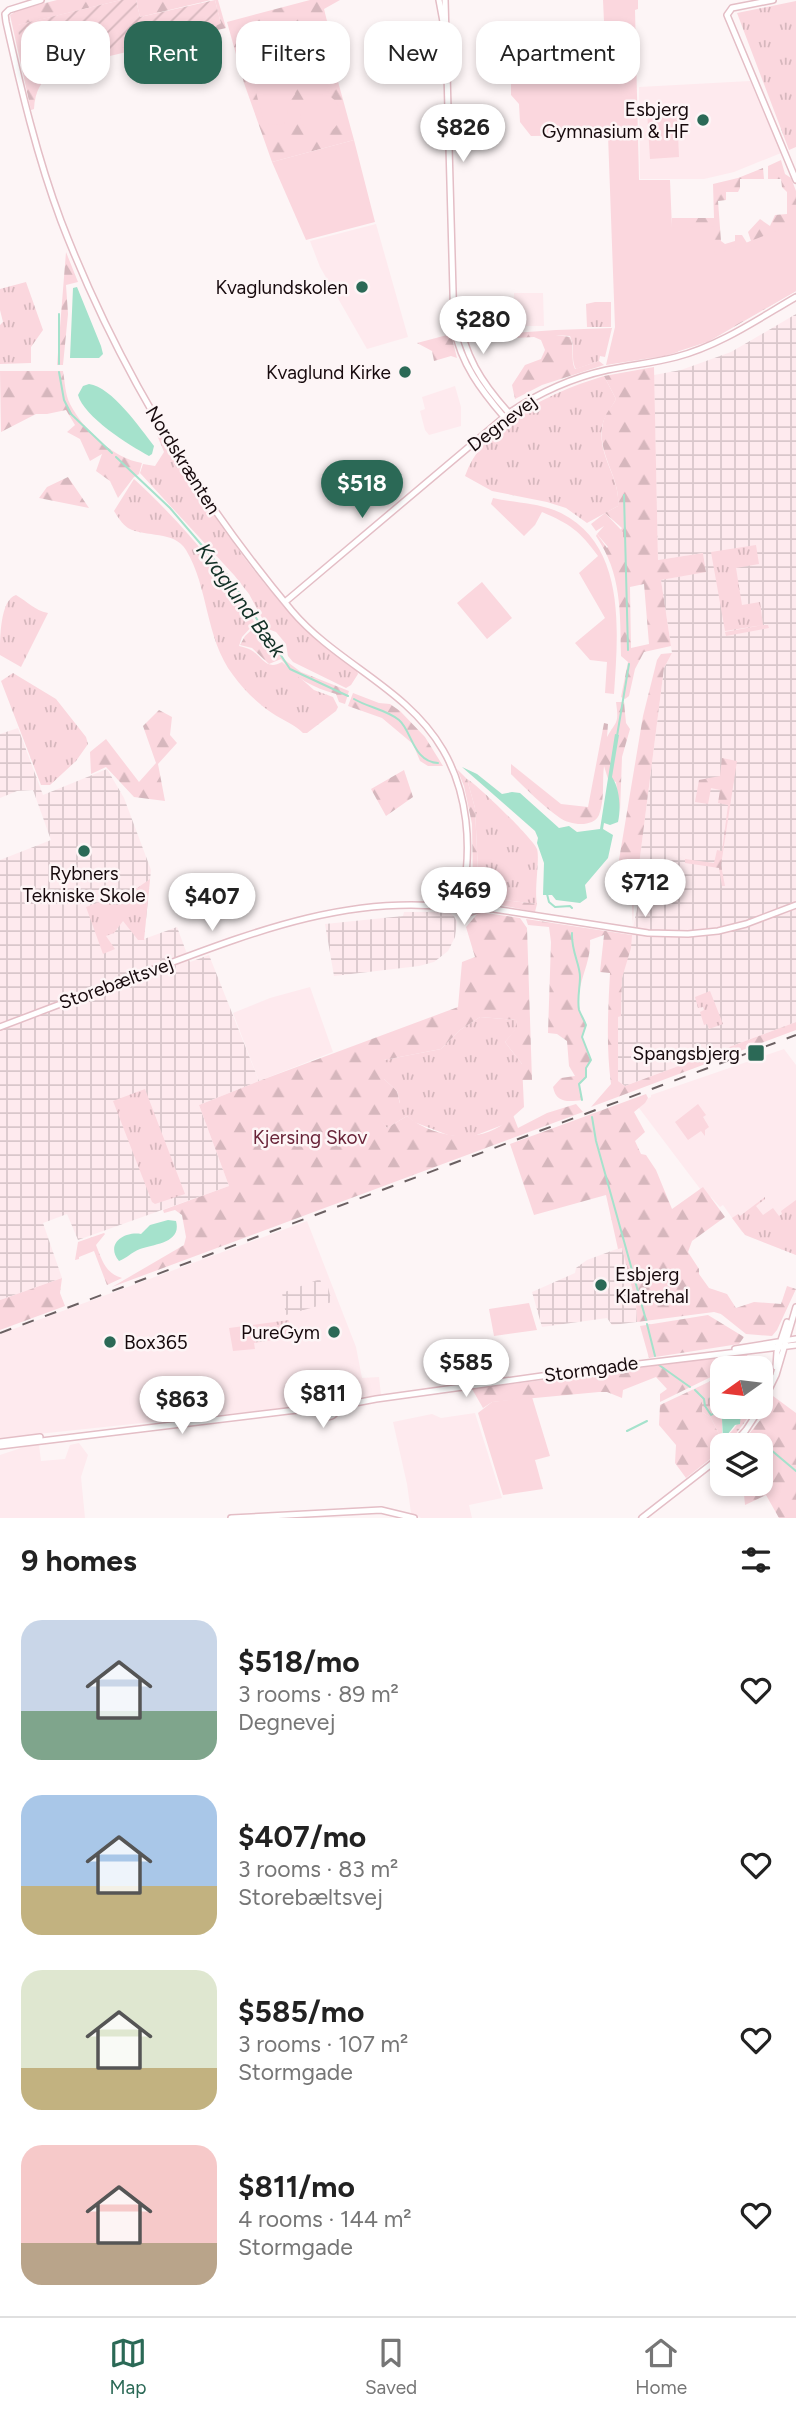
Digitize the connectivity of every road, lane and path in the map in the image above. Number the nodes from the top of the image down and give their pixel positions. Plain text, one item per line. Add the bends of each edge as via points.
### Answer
1 (41, 0) edge
2 (439, 0) edge
3 (445, 0) edge
4 (773, 0) edge
5 (443, 21) edge
6 (445, 21) edge
7 (447, 84) edge
8 (796, 180) edge
9 (796, 297) edge
10 (507, 415) junction
11 (285, 602) junction
12 (466, 894) junction
13 (456, 905) junction
14 (796, 905) edge
15 (474, 906) junction
16 (0, 1027) edge
17 (796, 1306) edge
18 (796, 1342) edge
19 (782, 1344) junction
20 (722, 1352) junction
21 (774, 1379) edge
22 (317, 1402) junction
23 (338, 1403) junction
24 (317, 1410) junction
25 (288, 1411) junction
26 (0, 1444) edge
27 (710, 1465) edge
28 (231, 1518) edge
29 (414, 1518) edge
30 (642, 1518) edge

1 - 11 street, Nordskrænten via 5,14 27,113 61,220 106,325 161,428 214,511
2 - 5 street
3 - 6 street
4 - 8 street via 728,11
7 - 10 street via 454,300 469,359
9 - 10 street, Degnevej via 704,347 573,379
10 - 11 street, Degnevej
11 - 12 street, Nordskrænten via 316,635 405,703 433,734 462,797 467,833
12 - 13 street
12 - 15 street
13 - 15 street, Storebæltsvej via 463,913
13 - 16 street, Storebæltsvej via 362,908 284,923
14 - 15 street via 730,928 670,934
17 - 19 street
18 - 19 street, Stormgade
19 - 20 street, Stormgade
19 - 20 street, Stormgade
19 - 21 street
20 - 23 street, Stormgade
22 - 23 street via 326,1395
22 - 24 street
22 - 25 street
23 - 24 street via 331,1416
24 - 25 street
25 - 26 street
27 - 30 street
28 - 29 street via 381,1510

